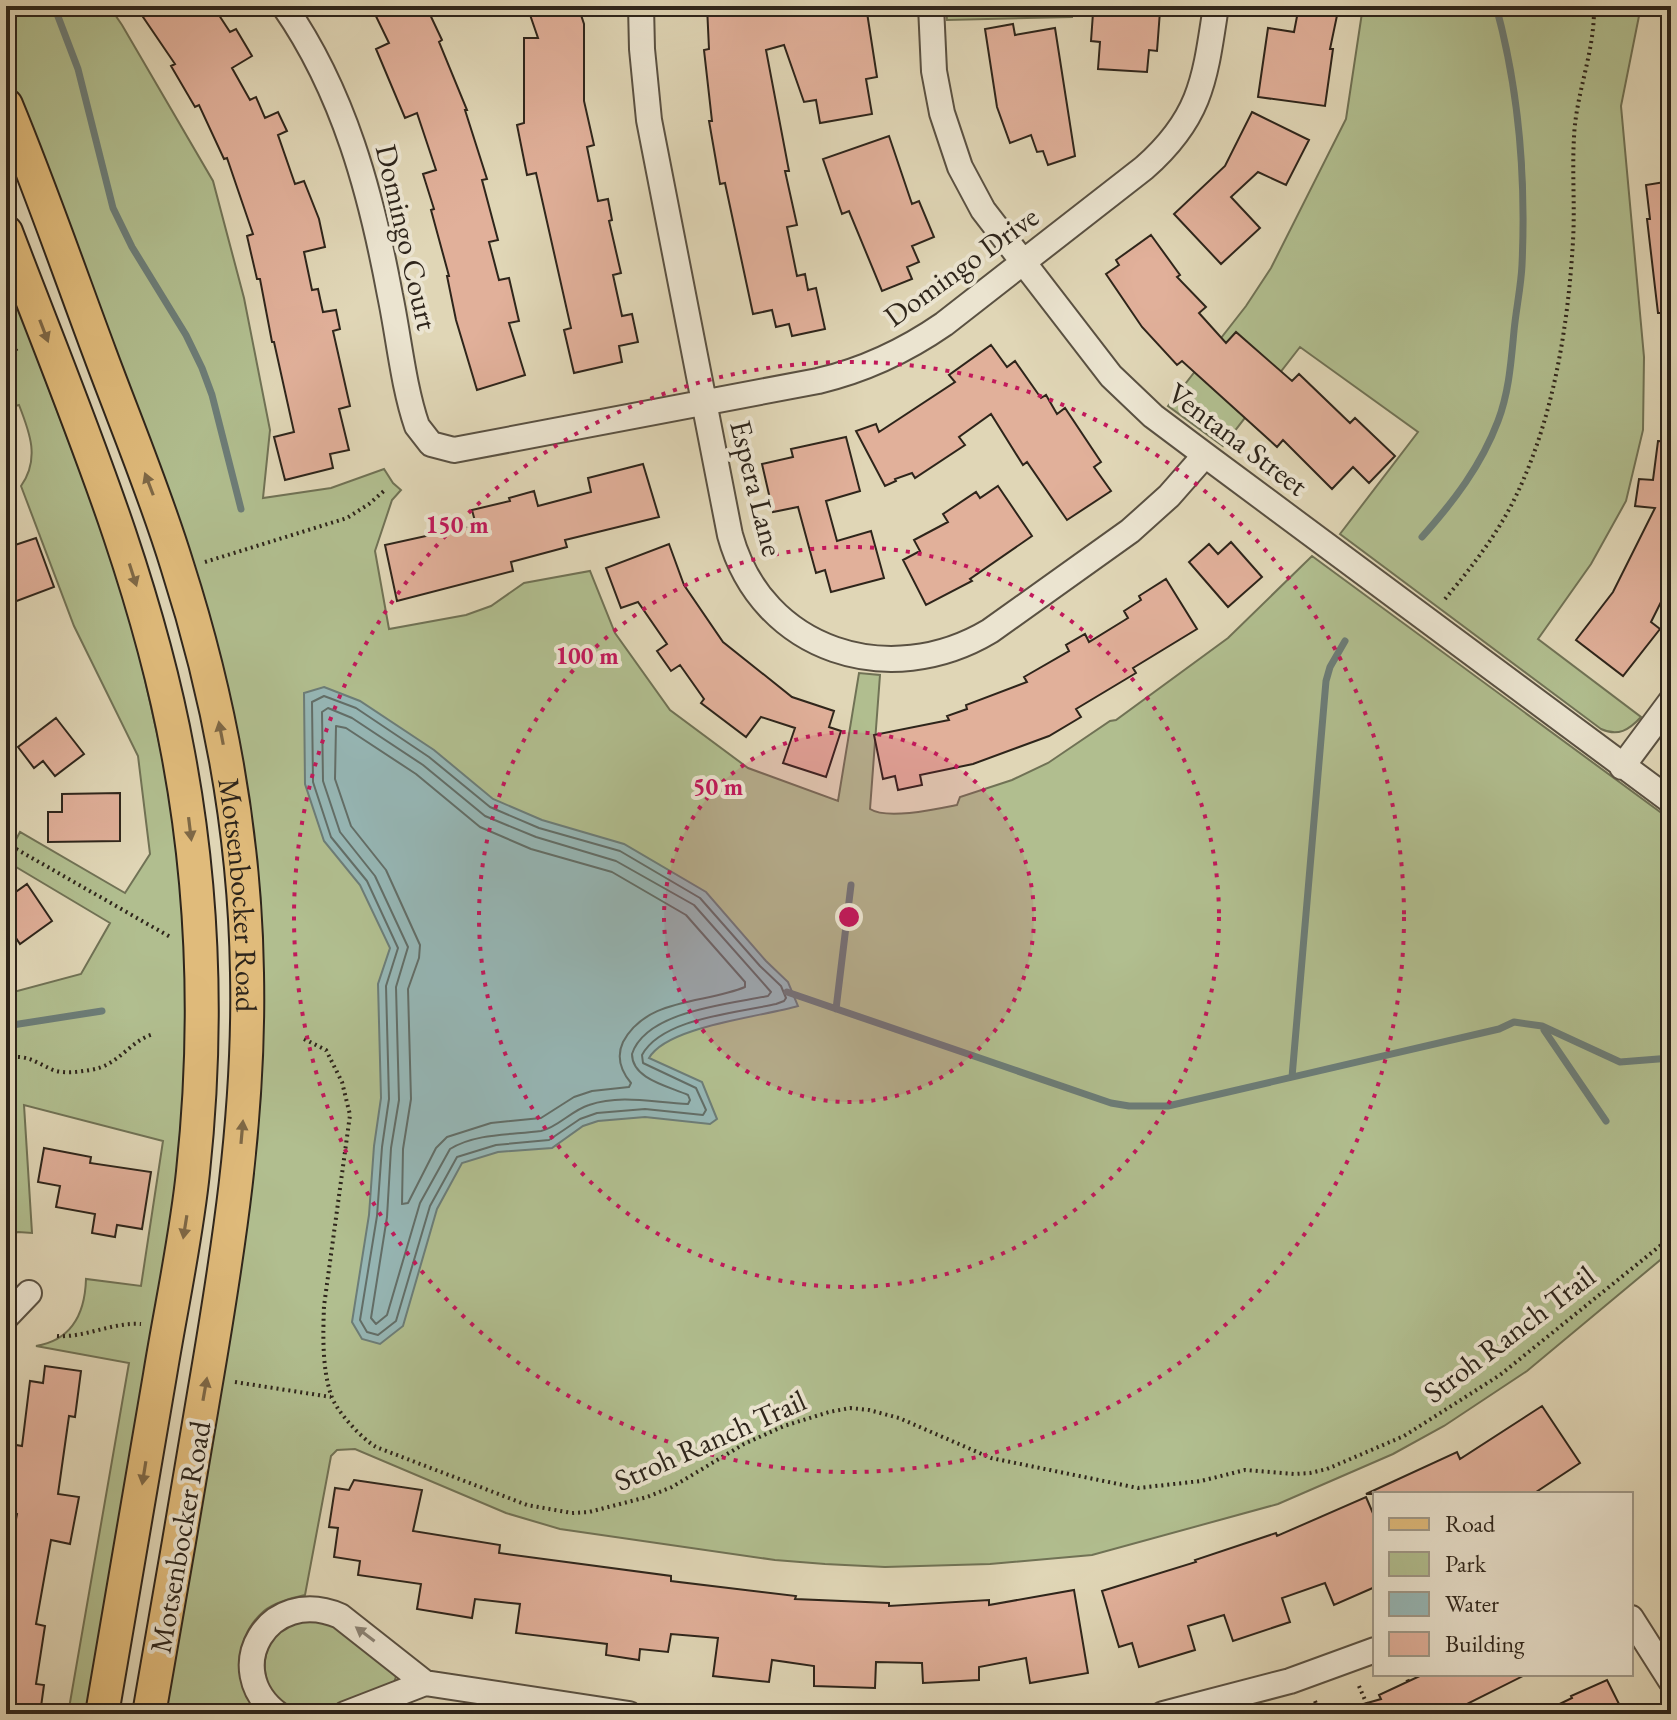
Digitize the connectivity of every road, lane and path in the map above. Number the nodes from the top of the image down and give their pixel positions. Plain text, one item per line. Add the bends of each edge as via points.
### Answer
1 (284, 6) edge
2 (641, 6) edge
3 (931, 6) edge
4 (1216, 6) edge
5 (1594, 6) edge
6 (6, 105) edge
7 (6, 232) edge
8 (1022, 263) junction
9 (19, 347) dead end
10 (6, 357) edge
11 (6, 381) edge
12 (704, 403) junction
13 (16, 415) dead end
14 (426, 453) joint
15 (1205, 455) junction
16 (385, 490) dead end
17 (205, 562) dead end
18 (1445, 599) dead end
19 (1671, 701) edge
20 (1622, 767) junction
21 (1671, 801) edge
22 (11, 846) dead end
23 (172, 938) dead end
24 (154, 1034) dead end
25 (304, 1039) dead end
26 (6, 1058) edge
27 (1671, 1237) edge
28 (29, 1293) dead end
29 (6, 1317) edge
30 (141, 1324) dead end
31 (57, 1336) dead end
32 (235, 1382) dead end
33 (331, 1397) junction
34 (1633, 1621) edge
35 (1373, 1651) edge
36 (1406, 1676) edge
37 (1408, 1681) dead end
38 (1671, 1681) edge
39 (425, 1683) junction
40 (1359, 1686) dead end
41 (1315, 1701) dead end
42 (1302, 1705) dead end
43 (568, 1709) edge
44 (102, 1714) edge
45 (149, 1714) edge
46 (278, 1714) edge
47 (345, 1714) edge
48 (629, 1714) edge
49 (1163, 1714) edge
50 (1305, 1714) edge
51 (1320, 1714) edge
52 (1371, 1714) edge

1 - 14 street, Domingo Court via 323,73 357,154 378,231 413,415
2 - 12 street, Espera Lane via 649,120
3 - 8 street, Ventana Street via 934,71 950,139 975,197
4 - 8 street, Domingo Drive via 1200,88 1174,140
5 - 18 path via 1592,51 1575,122 1573,242 1558,364 1538,441 1514,501
45 -> 6 main road, Motsenbocker Road via 237,1181 247,1042 243,897 220,731 186,593
7 -> 44 main road, Motsenbocker Road via 114,516 147,618 179,754 199,912 202,1030 190,1198
8 - 12 street, Domingo Drive via 944,324 882,360 836,377
8 - 15 street, Ventana Street via 1123,389
9 - 10 path
11 - 13 path
12 - 14 street, Domingo Drive
12 - 15 street, Espera Lane via 730,535 748,580 796,630 827,647 873,659 931,656 990,631 1130,531
15 - 20 street, Ventana Street
16 - 17 path via 347,518
19 - 20 street
20 - 21 street, Ventana Street
22 - 23 path
24 - 26 path via 94,1070 61,1072 26,1056
25 - 33 path, Stroh Ranch Trail via 326,1050 350,1115 324,1306
27 - 33 path, Stroh Ranch Trail via 1500,1375 1404,1436 1310,1473 1245,1470 1138,1488 991,1458 899,1418 850,1408 772,1432 647,1497 589,1512 562,1513 527,1505 376,1447 357,1433
28 - 29 street
30 - 31 path
32 - 33 path
34 - 38 street
35 - 49 street via 1290,1681
36 - 37 path
39 - 43 street
39 -> 46 street via 340,1616 296,1610 267,1626 253,1654 255,1684
39 - 47 street
40 - 52 path
41 - 51 path
42 - 50 path
43 - 48 street

